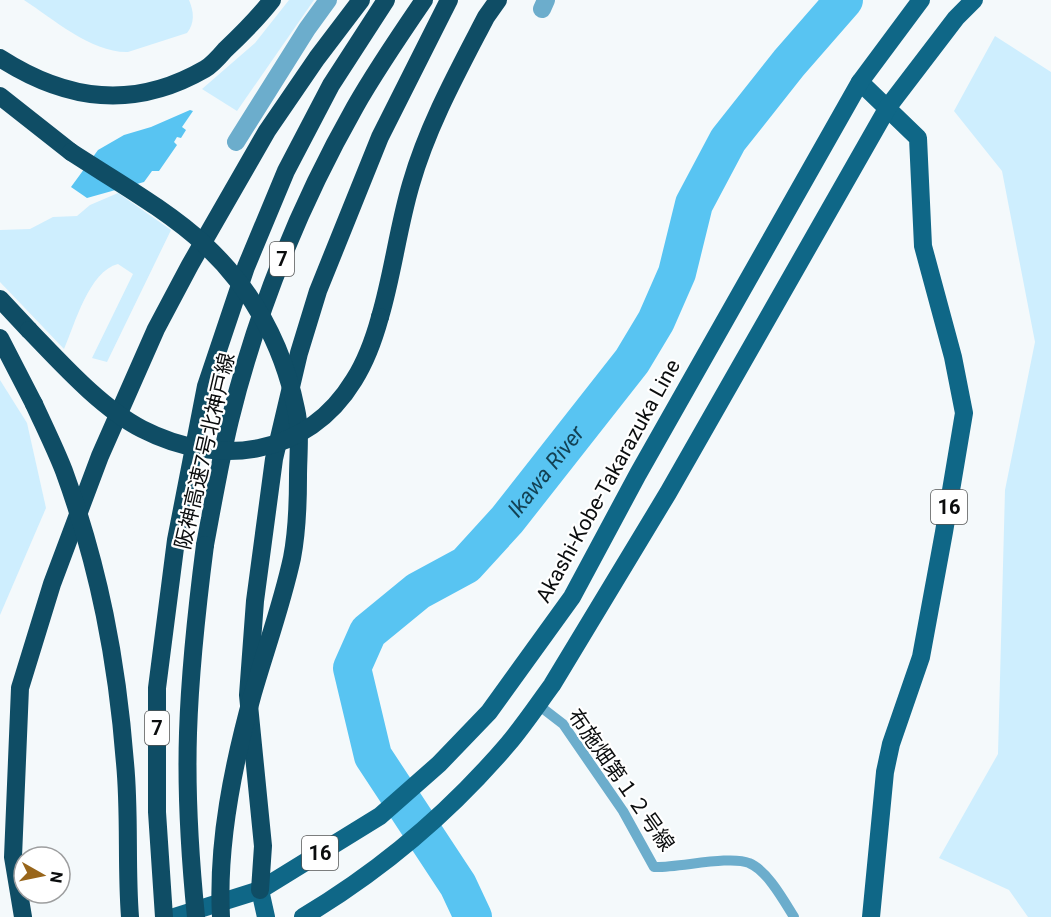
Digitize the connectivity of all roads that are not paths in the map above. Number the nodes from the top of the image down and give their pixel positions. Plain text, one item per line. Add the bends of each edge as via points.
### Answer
1 (272, 0) edge
2 (328, 0) edge
3 (361, 0) edge
4 (386, 0) edge
5 (424, 0) edge
6 (449, 0) edge
7 (498, 0) edge
8 (921, 0) edge
9 (974, 0) edge
10 (0, 58) edge
11 (860, 82) junction
12 (0, 96) edge
13 (888, 107) junction
14 (236, 142) dead end
15 (0, 299) edge
16 (0, 338) edge
17 (537, 704) junction
18 (260, 890) junction
19 (24, 917) edge
20 (130, 917) edge
21 (164, 917) edge
22 (174, 917) edge
23 (196, 917) edge
24 (221, 917) edge
25 (266, 917) edge
26 (303, 917) edge
27 (794, 917) edge
28 (871, 917) edge

1 - 10 highway via 206,68 166,87 137,94 119,97 75,91 50,84
2 - 14 street
3 - 19 highway via 267,131 185,274 156,329 100,456 52,584 20,688 13,857
4 - 21 highway, 阪神高速7号北神戸線 / 7 via 331,85 285,171 246,267 206,386 176,540 157,688
5 - 23 highway, 阪神高速7号北神戸線 / 7, bridge via 355,107 316,180 249,351 230,421 205,545 195,620 188,735
6 - 18 highway via 380,137 318,291 274,459 255,602 248,695 263,846
7 - 15 highway, bridge via 424,142 401,219 373,342 354,380 327,413 308,428 281,443 241,452 196,449 142,429 82,384
8 - 11 main road, Akashi-Kobe-Takarazuka Line / 16
9 - 13 main road, 16
11 - 13 main road, 16
11 - 18 main road, Akashi-Kobe-Takarazuka Line / 16 via 572,597 489,712 439,764 380,816
12 - 24 highway, bridge via 71,152 168,216 223,264 260,311 279,348 297,410 298,502 292,556 240,747 220,875
13 - 17 main road, 16 via 668,493
13 - 28 main road, 16 via 918,138 923,246 964,413 921,657 885,772
16 - 20 highway, bridge via 63,468 99,586 115,662 126,765
17 - 26 main road, 16 via 510,742 459,798 396,852
17 - 27 lane, 布施畑第１２号線 via 563,724 623,811 654,867 750,863 765,875
18 - 22 main road, Akashi-Kobe-Takarazuka Line
18 - 25 main road

